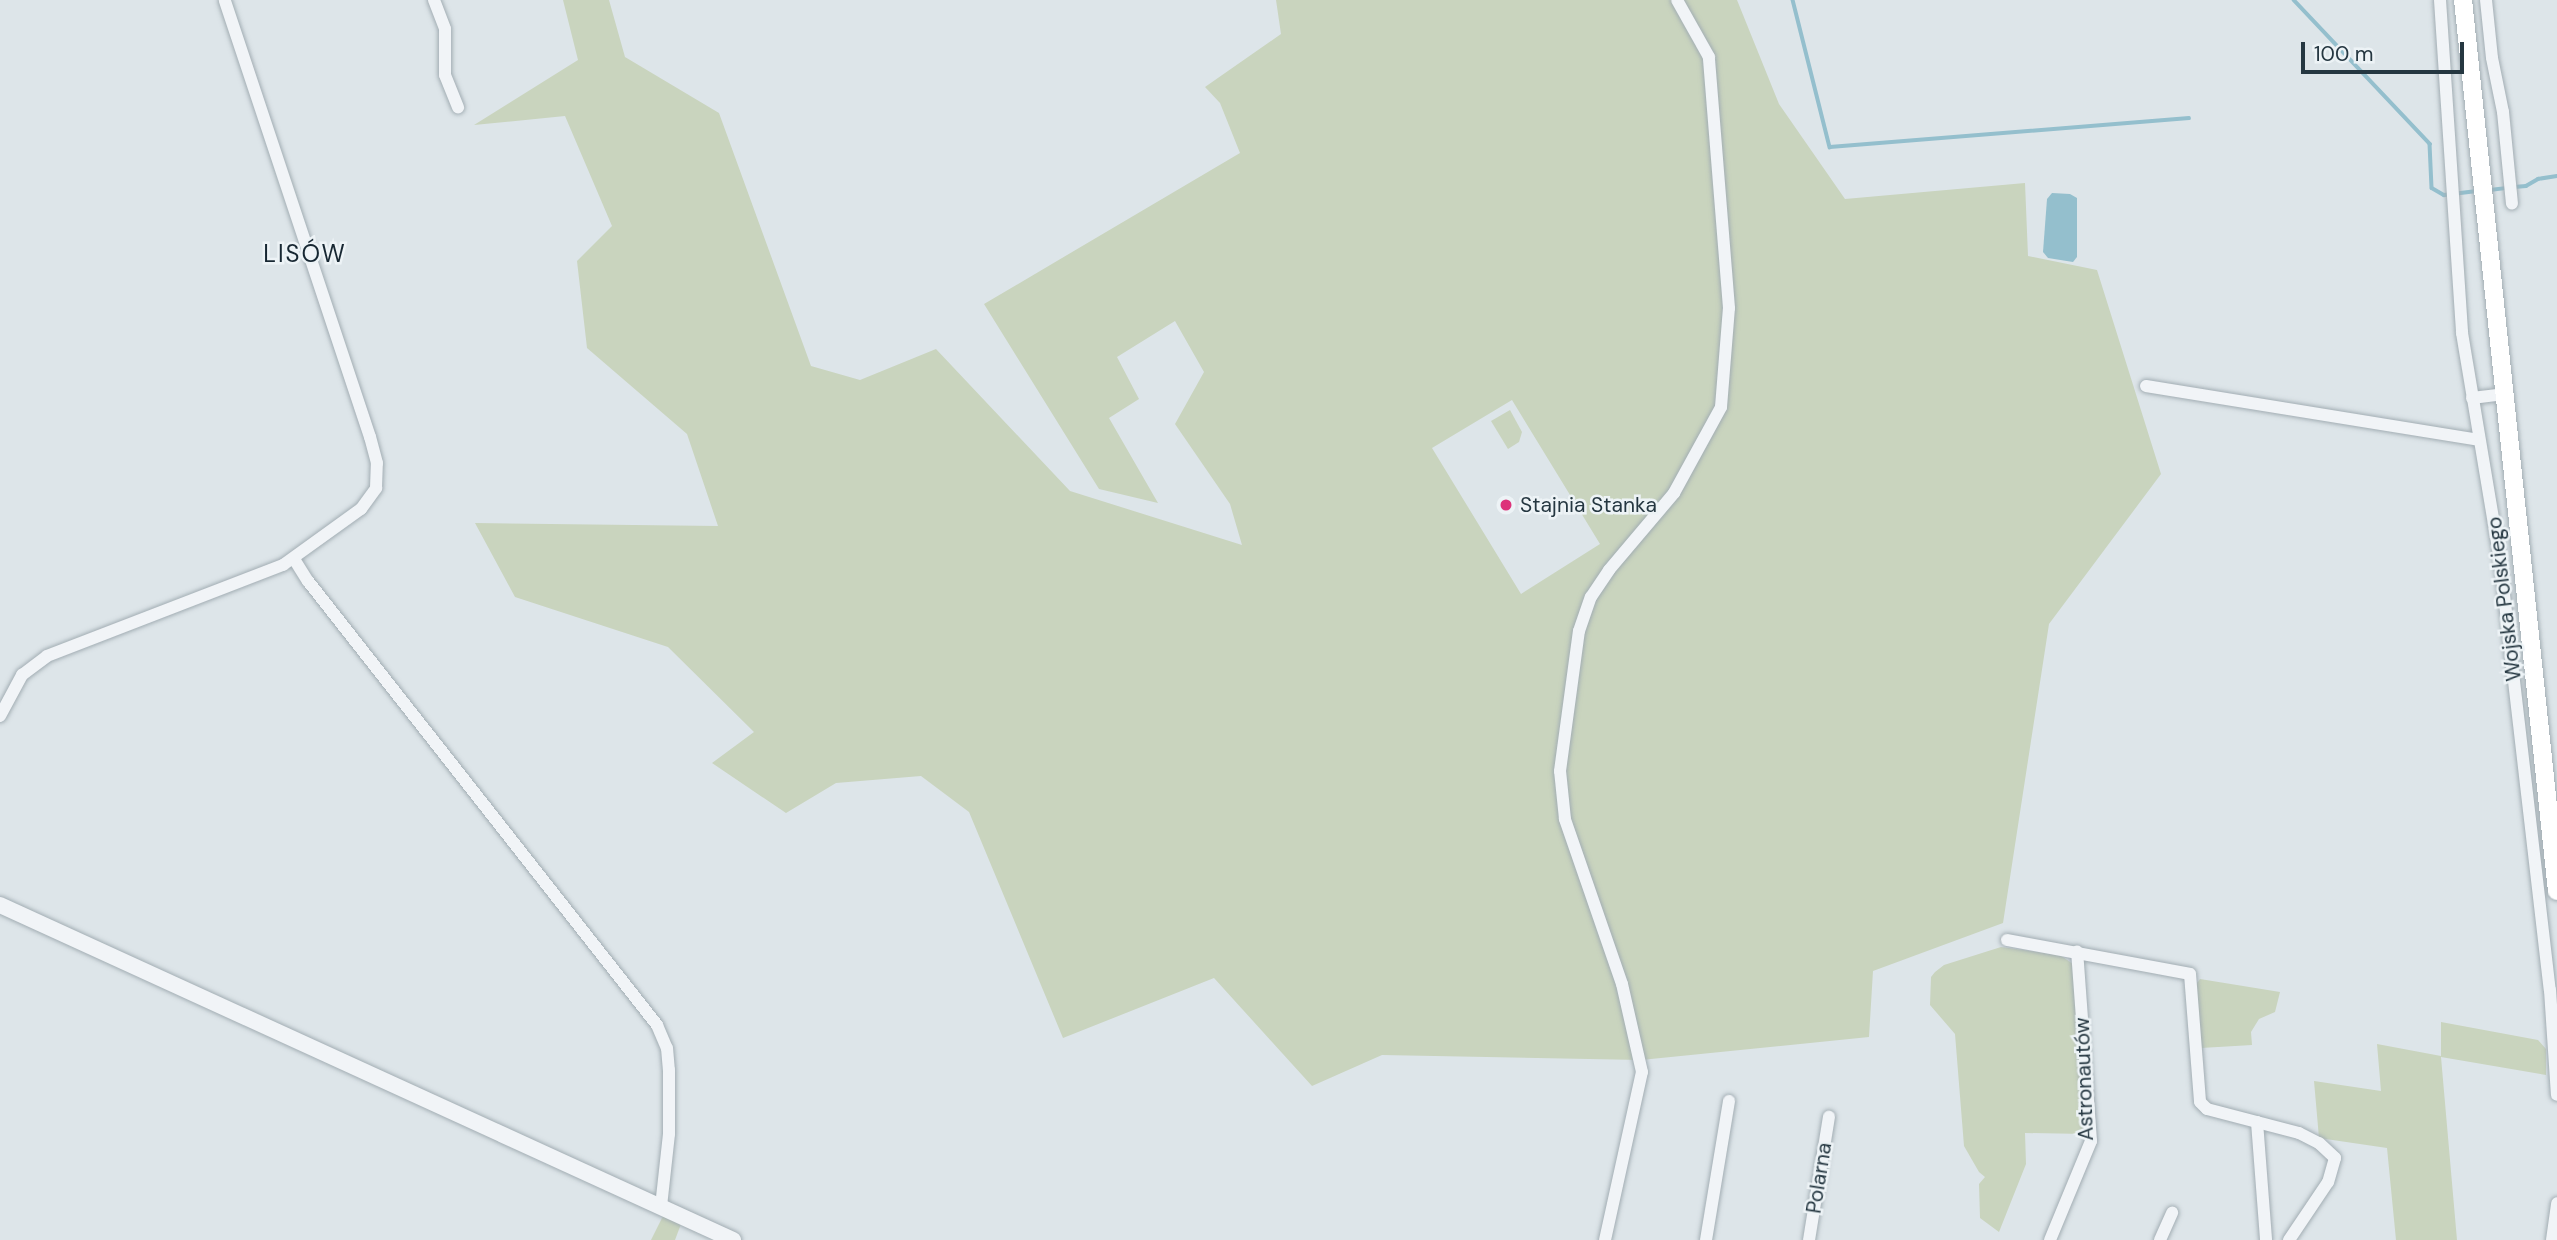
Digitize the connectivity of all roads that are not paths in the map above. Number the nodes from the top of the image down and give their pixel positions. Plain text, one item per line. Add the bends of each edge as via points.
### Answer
1 (225, 0) edge
2 (434, 0) edge
3 (1677, 0) edge
4 (2440, 0) edge
5 (2463, 0) edge
6 (2486, 0) edge
7 (458, 108) dead end
8 (2512, 204) dead end
9 (2146, 386) dead end
10 (2504, 394) junction
11 (2472, 398) junction
12 (2479, 440) junction
13 (294, 559) junction
14 (0, 716) edge
15 (2557, 891) edge
16 (0, 905) edge
17 (2007, 940) dead end
18 (2077, 952) junction
19 (2557, 1095) edge
20 (1729, 1101) dead end
21 (1829, 1117) dead end
22 (2257, 1122) junction
23 (2557, 1203) edge
24 (661, 1207) junction
25 (2172, 1213) dead end
26 (733, 1240) edge
27 (1605, 1240) edge
28 (1706, 1240) edge
29 (1809, 1240) edge
30 (2050, 1240) edge
31 (2160, 1240) edge
32 (2266, 1240) edge
33 (2289, 1240) edge
34 (2552, 1240) edge

1 - 13 street via 377,463 376,488 368,501
2 - 7 street via 445,29 445,75
3 - 27 street via 1709,57 1729,308 1721,407 1674,493 1591,597 1579,631 1560,771 1565,819 1622,984 1642,1072
4 - 11 street, Wojska Polskiego via 2462,334
5 - 10 main road, Wojska Polskiego
6 - 8 street
9 - 12 street
10 - 11 street
10 - 15 main road, Wojska Polskiego
11 - 12 street, Wojska Polskiego
12 - 19 street, Wojska Polskiego via 2504,589 2550,990
13 - 14 street via 47,656 22,675
13 - 24 street via 657,1025 669,1059
16 - 24 street
17 - 18 street
18 - 22 street via 2190,974 2200,1102 2207,1109
18 - 30 street, Astronautów via 2091,1141
20 - 28 street
21 - 29 street, Polarna
22 - 32 street
22 - 33 street via 2299,1133 2330,1150 2334,1158 2334,1169
23 - 34 street
24 - 26 street
25 - 31 street

